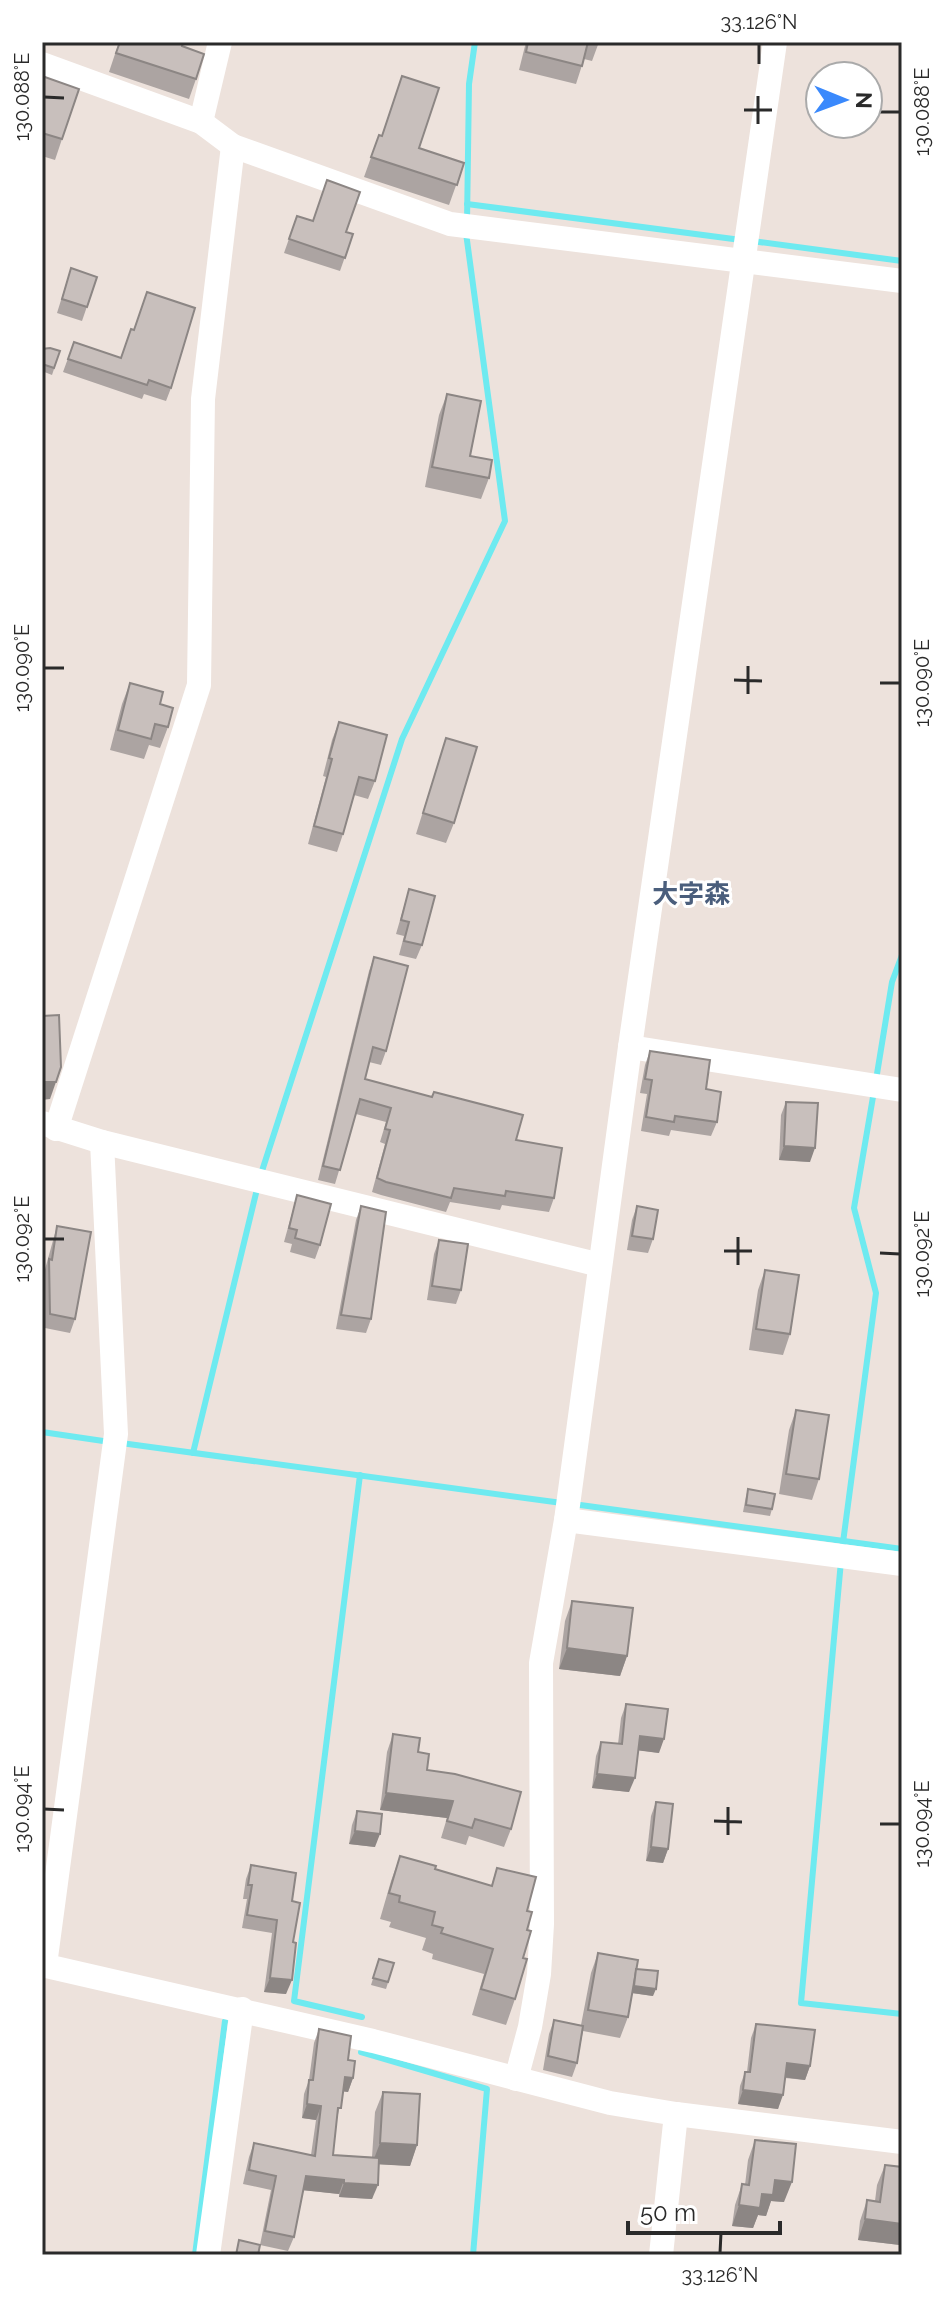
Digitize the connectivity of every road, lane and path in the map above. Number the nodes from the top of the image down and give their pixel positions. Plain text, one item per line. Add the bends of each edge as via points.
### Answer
1 (220, 42) edge
2 (775, 42) edge
3 (42, 64) edge
4 (201, 122) junction
5 (233, 146) junction
6 (745, 259) junction
7 (902, 281) edge
8 (630, 1047) junction
9 (885, 1088) edge
10 (49, 1126) edge
11 (102, 1142) junction
12 (600, 1265) junction
13 (566, 1520) junction
14 (902, 1564) edge
15 (44, 1965) edge
16 (242, 2009) junction
17 (516, 2079) junction
18 (676, 2114) junction
19 (902, 2142) edge
20 (208, 2255) edge
21 (661, 2255) edge

1 - 4 street
2 - 6 street
3 - 4 street
4 - 5 street
5 - 6 street via 450,224
5 - 10 street via 203,399 199,685
6 - 7 street
6 - 8 street
8 - 9 street
8 - 12 street
10 - 11 street
11 - 12 street
11 - 15 street via 115,1441
12 - 13 street
13 - 14 street
13 - 17 street via 541,1663 539,1974
15 - 16 street
16 - 17 street
16 - 20 street
17 - 18 street
18 - 19 street
18 - 21 street

